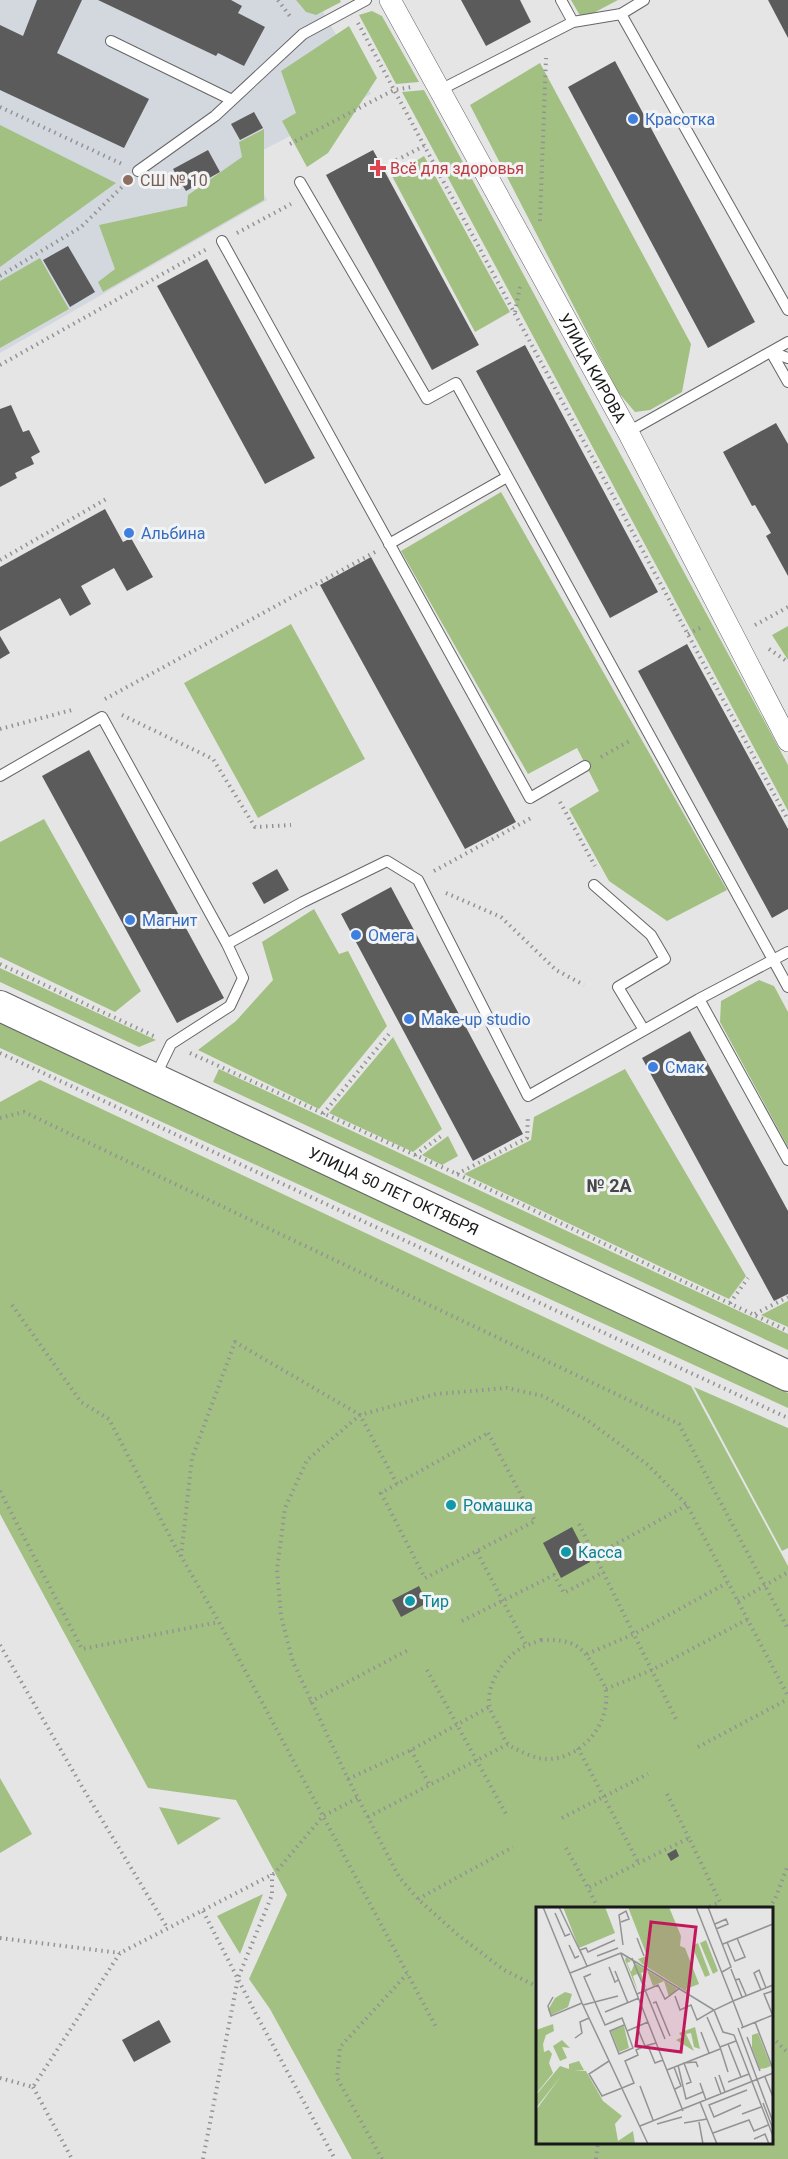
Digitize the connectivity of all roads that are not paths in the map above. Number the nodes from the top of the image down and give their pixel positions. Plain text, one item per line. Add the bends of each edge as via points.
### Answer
1 (366, 0) edge
2 (390, 0) edge
3 (561, 0) edge
4 (644, 0) edge
5 (621, 14) junction
6 (573, 22) junction
7 (111, 41) dead end
8 (439, 87) junction
9 (232, 100) junction
10 (138, 171) road end
11 (300, 182) dead end
12 (222, 241) road end
13 (788, 310) edge
14 (788, 342) edge
15 (771, 352) junction
16 (788, 358) edge
17 (788, 382) edge
18 (628, 432) junction
19 (507, 477) junction
20 (388, 544) junction
21 (786, 731) edge
22 (585, 766) road end
23 (0, 776) edge
24 (594, 885) dead end
25 (227, 944) junction
26 (788, 952) edge
27 (773, 960) junction
28 (788, 987) edge
29 (699, 999) junction
30 (0, 1006) edge
31 (644, 1030) junction
32 (155, 1077) junction
33 (788, 1160) edge
34 (788, 1376) edge

1 - 9 lane via 303,34
2 - 8 street, УЛИЦА КИРОВА
3 - 6 lane
4 - 5 lane
5 - 6 lane
5 - 13 lane
6 - 8 lane
7 - 9 lane
8 - 18 street, УЛИЦА КИРОВА
9 - 10 lane
11 - 19 lane via 427,399 456,383
12 - 20 lane
14 - 15 lane
15 - 16 lane
15 - 17 lane
15 - 18 lane
18 - 21 street, УЛИЦА КИРОВА
19 - 20 lane
19 - 27 lane
20 - 22 lane via 530,798
23 - 25 lane via 102,717
24 - 31 lane via 651,935 665,959 618,987
25 - 31 lane via 387,861 418,880 528,1096
25 - 32 lane via 243,978 230,1006 171,1044
26 - 27 lane
27 - 28 lane
27 - 29 lane
29 - 31 lane
29 - 33 lane
30 - 32 street, УЛИЦА 50 ЛЕТ ОКТЯБРЯ
32 - 34 street, УЛИЦА 50 ЛЕТ ОКТЯБРЯ

